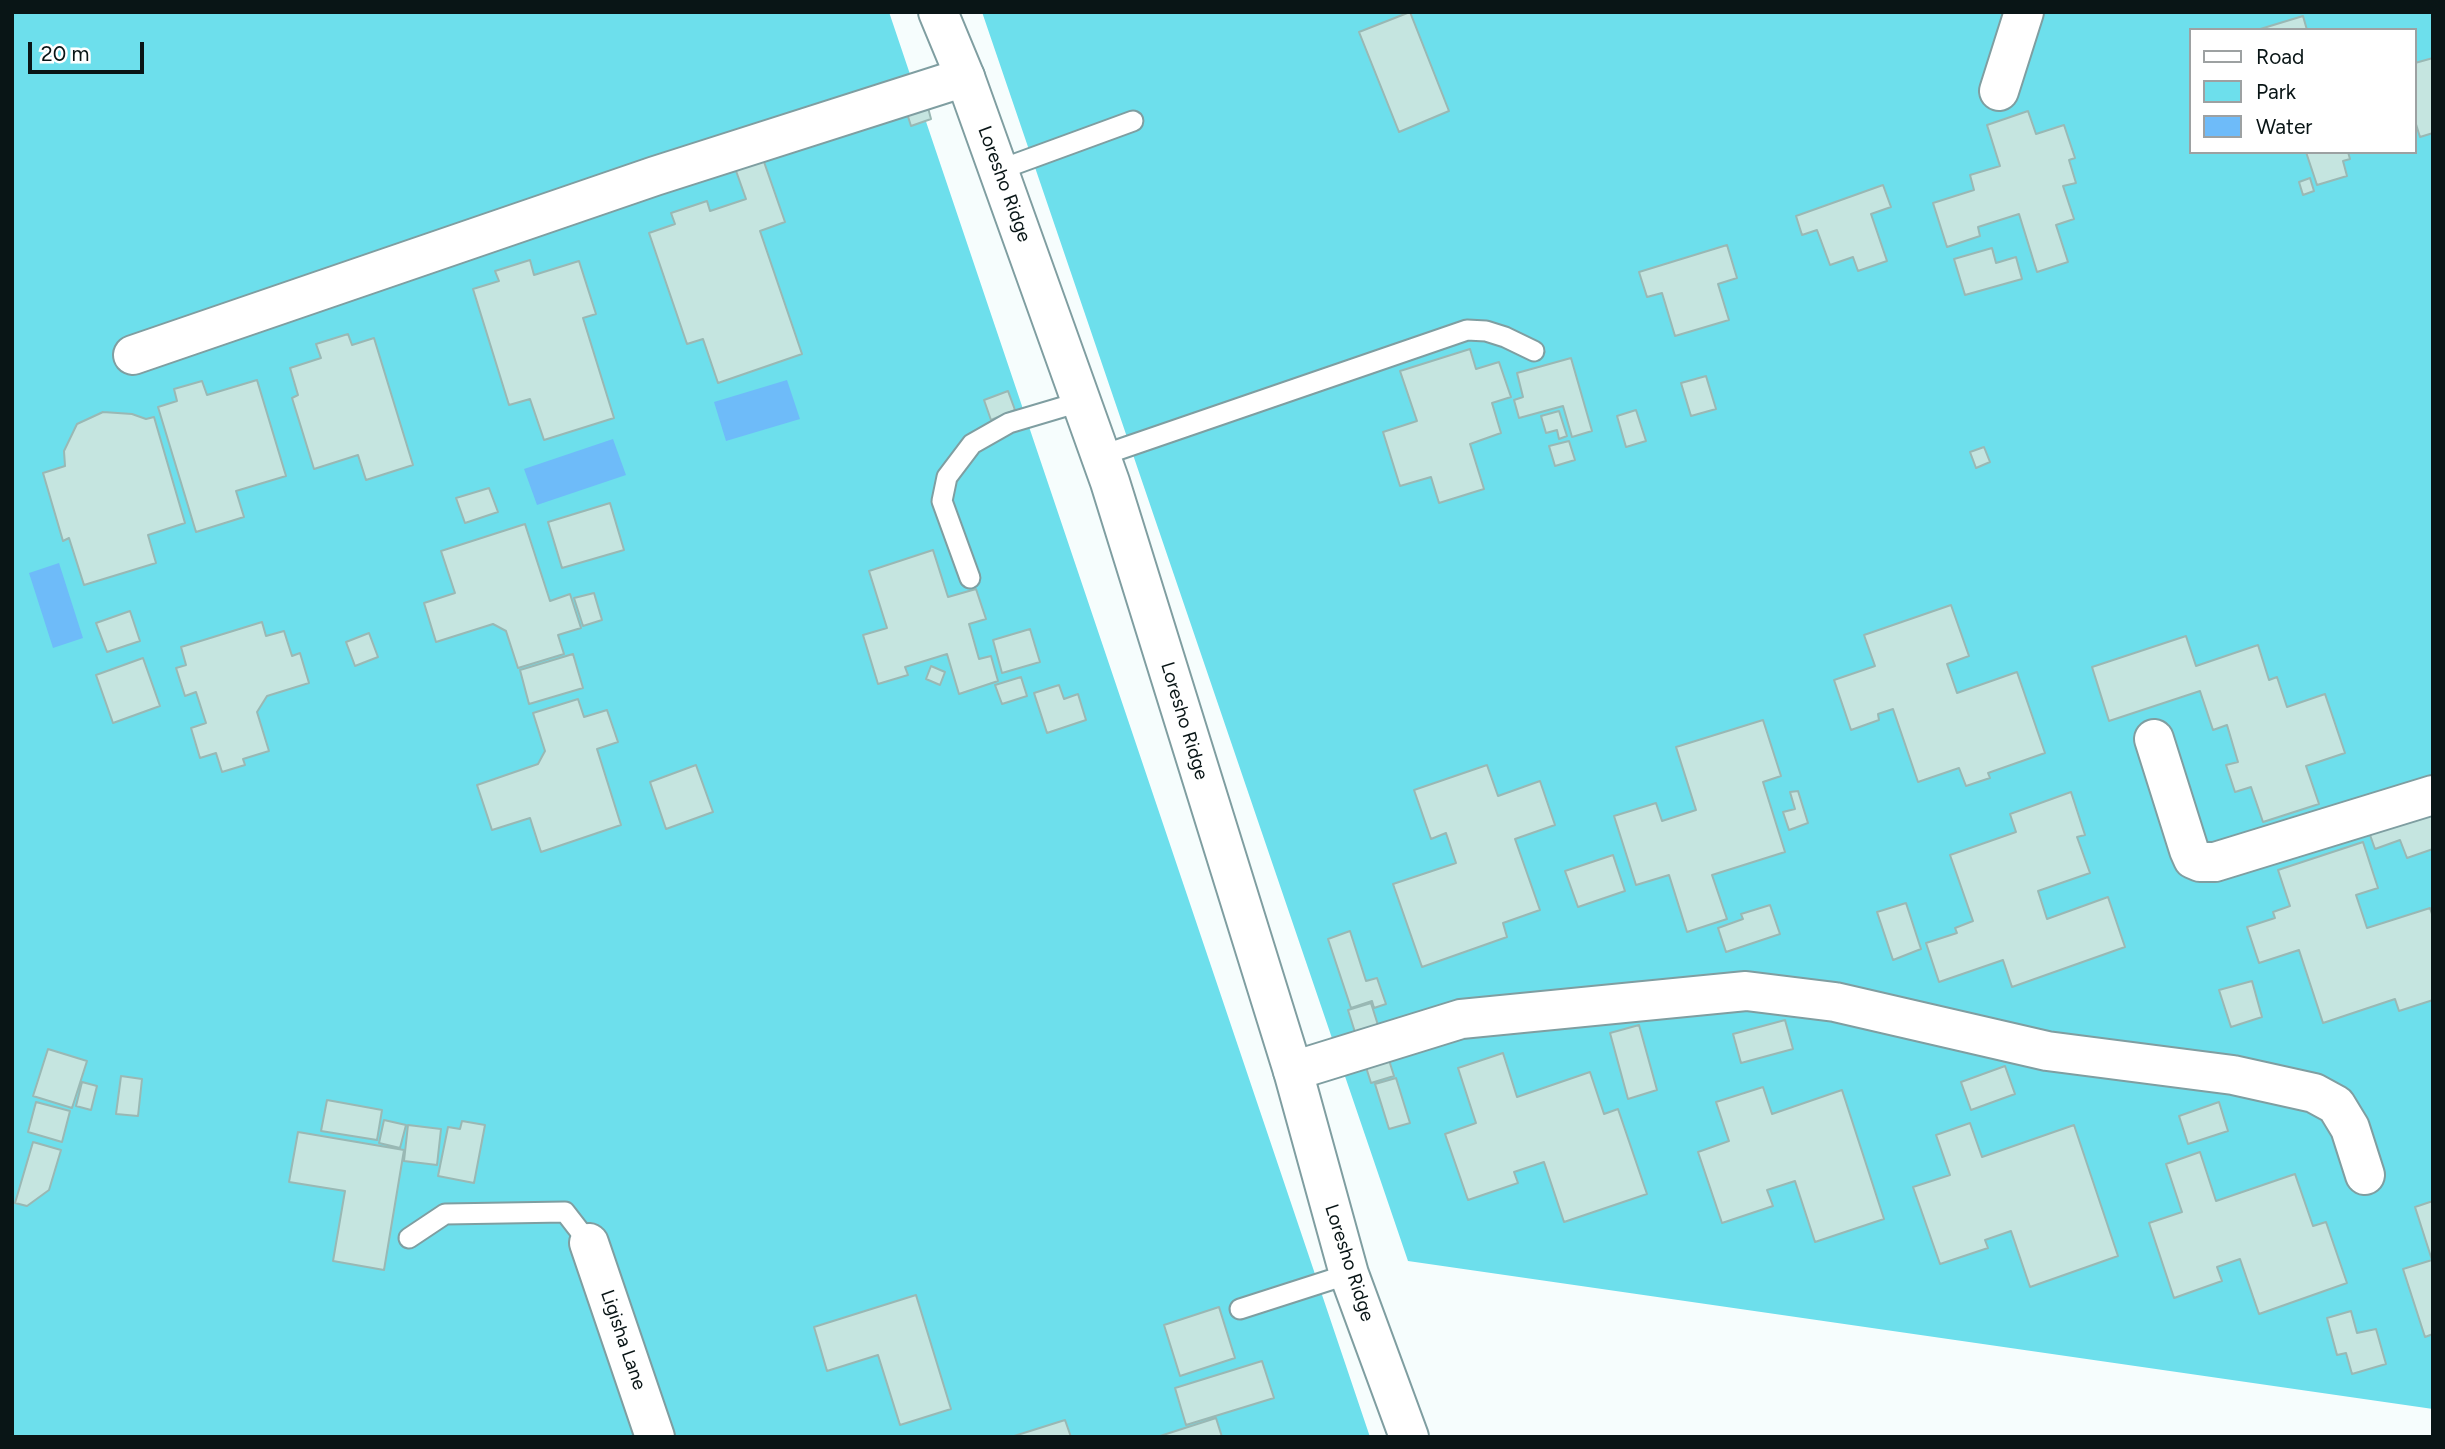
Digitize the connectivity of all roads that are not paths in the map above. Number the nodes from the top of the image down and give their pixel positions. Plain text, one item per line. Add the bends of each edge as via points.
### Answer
1 (938, 12) edge
2 (2024, 12) edge
3 (965, 77) junction
4 (1999, 91) dead end
5 (1133, 121) dead end
6 (999, 170) junction
7 (1534, 351) dead end
8 (133, 355) dead end
9 (1083, 401) junction
10 (1100, 456) junction
11 (970, 578) dead end
12 (2154, 739) dead end
13 (2433, 795) edge
14 (1293, 1071) junction
15 (2365, 1175) dead end
16 (409, 1238) dead end
17 (589, 1243) joint
18 (1349, 1274) junction
19 (1240, 1309) dead end
20 (655, 1437) edge
21 (1409, 1437) edge

1 - 3 street, Loresho Ridge
2 - 4 street
3 - 6 street, Loresho Ridge
3 - 8 street via 655,176
5 - 6 lane
6 - 9 street, Loresho Ridge
7 - 10 lane via 1505,337 1467,330
9 - 10 street, Loresho Ridge
9 - 11 lane via 1009,423 972,444 947,477 942,501
10 - 14 street, Loresho Ridge
12 - 13 street via 2189,850 2200,862 2215,862
14 - 15 street via 1461,1019 1746,991 1836,1002 2047,1051 2234,1075 2314,1093 2336,1105 2350,1128
14 - 18 street, Loresho Ridge
16 - 17 lane via 445,1213 565,1212
17 - 20 street, Ligisha Lane
18 - 19 lane
18 - 21 street, Loresho Ridge

